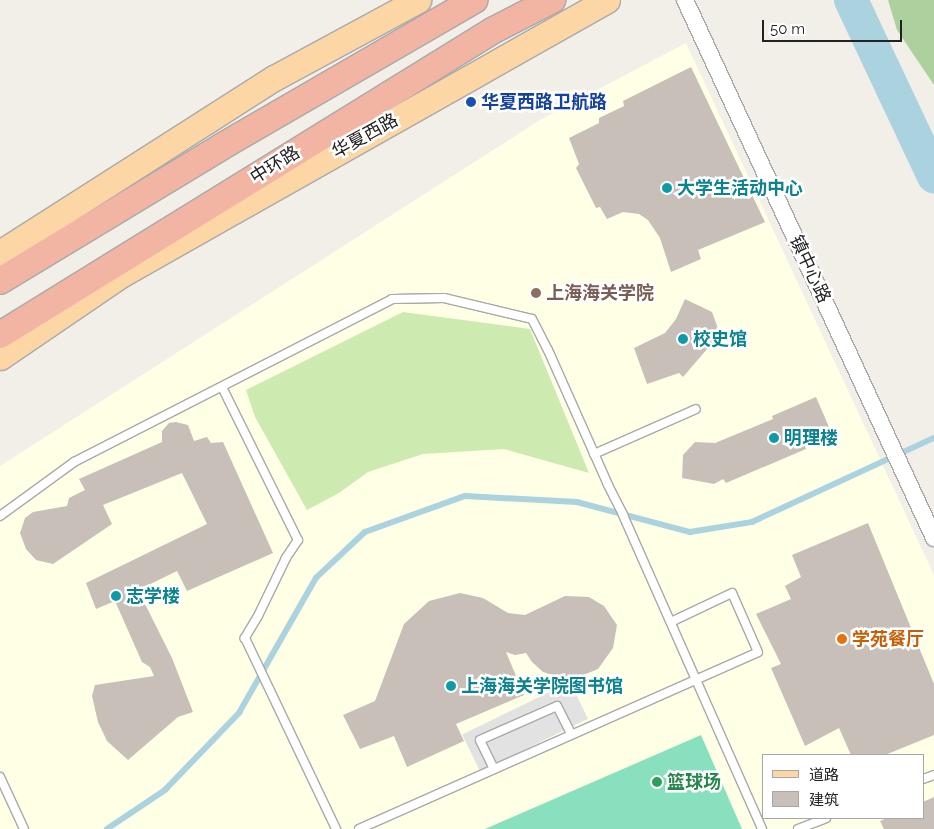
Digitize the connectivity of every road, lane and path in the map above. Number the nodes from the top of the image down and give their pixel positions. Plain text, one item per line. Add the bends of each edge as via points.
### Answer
1 (418, 0) edge
2 (475, 0) edge
3 (552, 0) edge
4 (607, 0) edge
5 (685, 0) edge
6 (0, 253) edge
7 (0, 281) edge
8 (0, 335) edge
9 (0, 357) edge
10 (222, 387) junction
11 (696, 409) dead end
12 (594, 454) junction
13 (0, 516) edge
14 (934, 538) edge
15 (671, 622) junction
16 (696, 678) junction
17 (572, 734) junction
18 (494, 768) junction
19 (0, 777) edge
20 (823, 819) edge
21 (24, 829) edge
22 (336, 829) edge
23 (359, 829) edge
24 (762, 829) edge
25 (798, 829) edge

1 - 6 main road via 274,78
2 - 7 highway via 221,147
3 - 8 highway, 中环路 via 483,36
4 - 9 main road, 华夏西路 via 122,274
5 - 14 street, 镇中心路
10 - 12 lane via 392,299 444,298 532,319
10 - 13 lane via 74,462
10 - 22 lane via 298,540 245,638
11 - 12 lane
12 - 15 lane
15 - 16 lane
15 - 16 lane via 732,593 758,652
16 - 17 lane
16 - 24 lane
17 - 18 lane
17 - 18 lane via 557,706 480,740
18 - 23 lane
19 - 21 lane
20 - 25 lane

